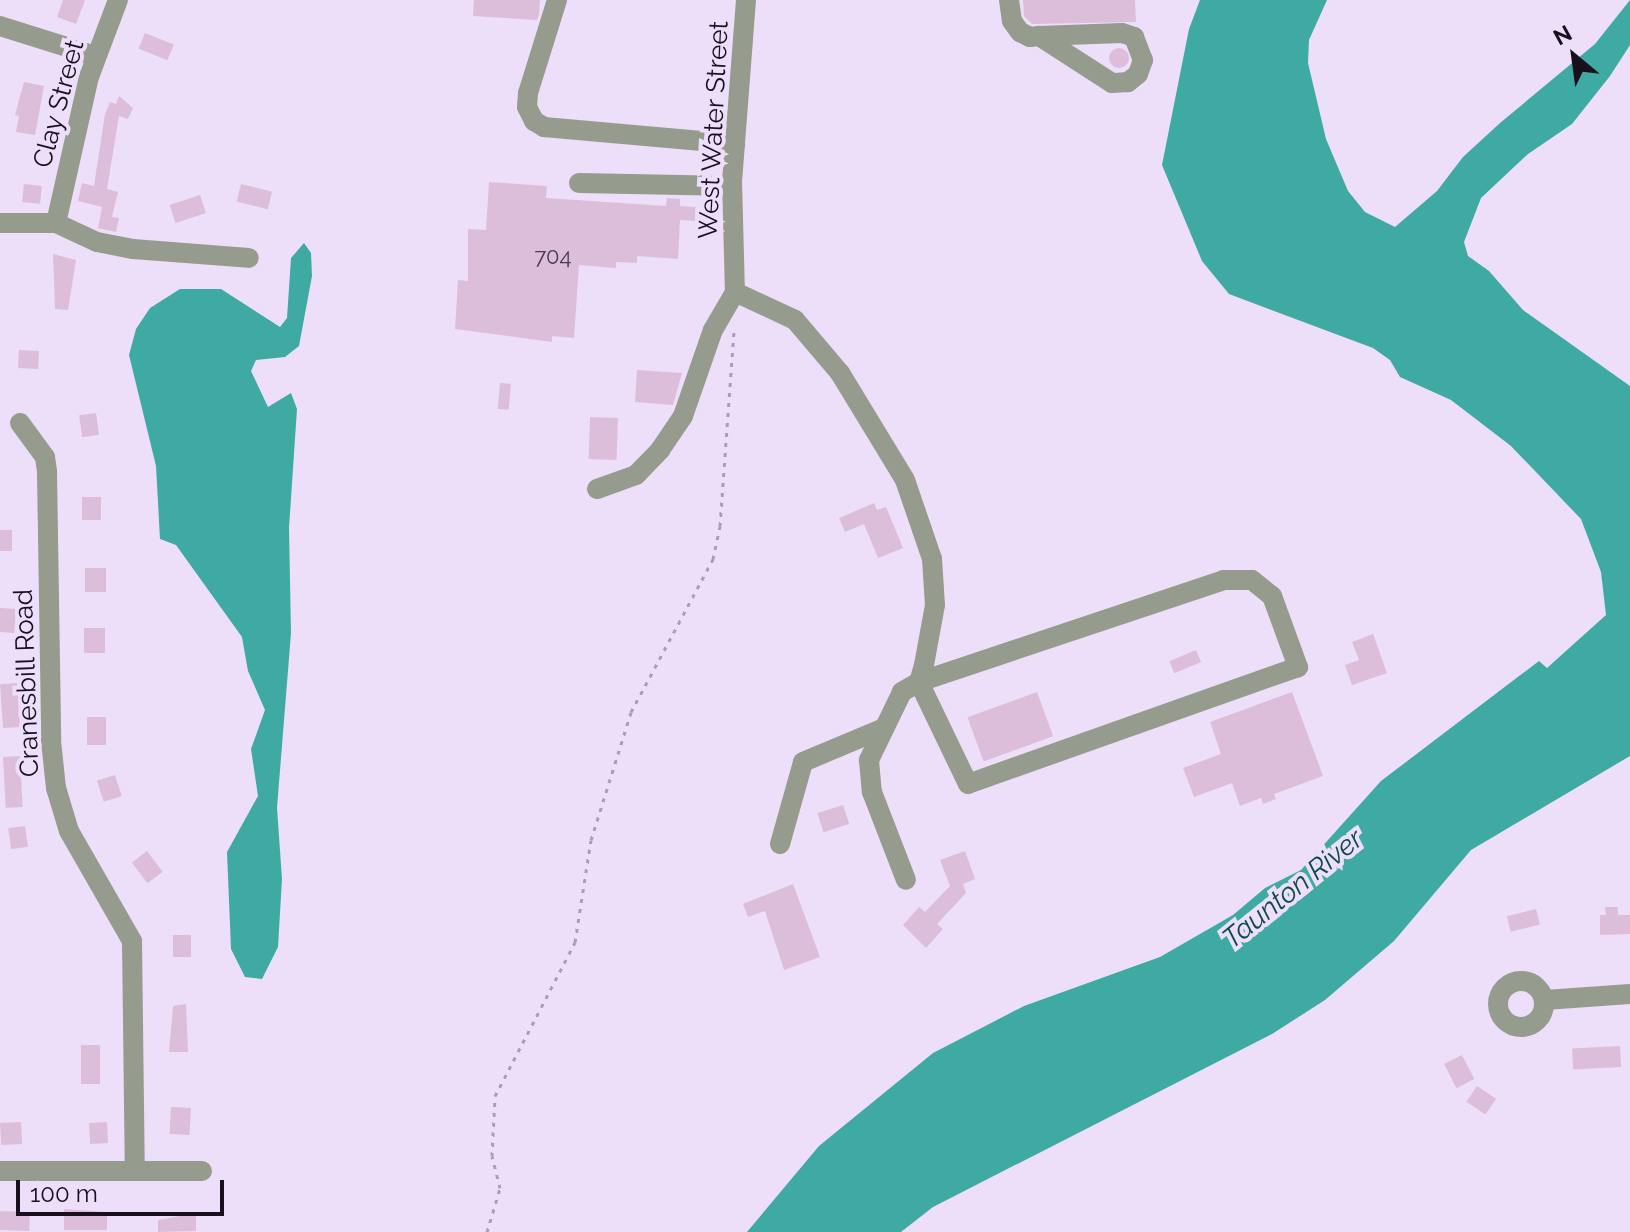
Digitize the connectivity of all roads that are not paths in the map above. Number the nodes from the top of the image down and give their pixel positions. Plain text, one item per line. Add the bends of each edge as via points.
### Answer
1 (118, 0) edge
2 (557, 0) edge
3 (746, 0) edge
4 (1009, 0) edge
5 (0, 26) edge
6 (1039, 36) dead end
7 (96, 56) junction
8 (735, 144) junction
9 (579, 183) dead end
10 (732, 186) junction
11 (0, 223) edge
12 (56, 223) junction
13 (249, 258) dead end
14 (735, 292) junction
15 (20, 423) dead end
16 (597, 489) dead end
17 (919, 682) junction
18 (884, 728) junction
19 (780, 844) dead end
20 (906, 880) dead end
21 (1630, 994) edge
22 (1545, 1000) dead end
23 (0, 1171) edge
24 (135, 1171) junction
25 (202, 1171) dead end

1 - 7 street, Clay Street
2 - 8 street via 528,93 534,121 559,129
3 - 8 street, West Water Street
4 - 6 street via 1020,32
5 - 7 street
7 - 12 street, Clay Street
8 - 10 street, West Water Street
9 - 10 street
10 - 14 street, West Water Street
11 - 12 street
12 - 13 street via 113,246
14 - 16 street via 713,330 683,416 668,439 636,475
14 - 17 street via 795,320 866,412 916,502 935,589
15 - 24 street, Cranesbill Road via 45,457 47,472 56,788 69,831 132,941
17 - 17 street via 1223,580 1252,580 1272,596 1298,667 968,784
17 - 18 street via 902,692
18 - 19 street via 803,762
18 - 20 street via 869,760 872,792
21 - 22 street
23 - 24 street
24 - 25 street

